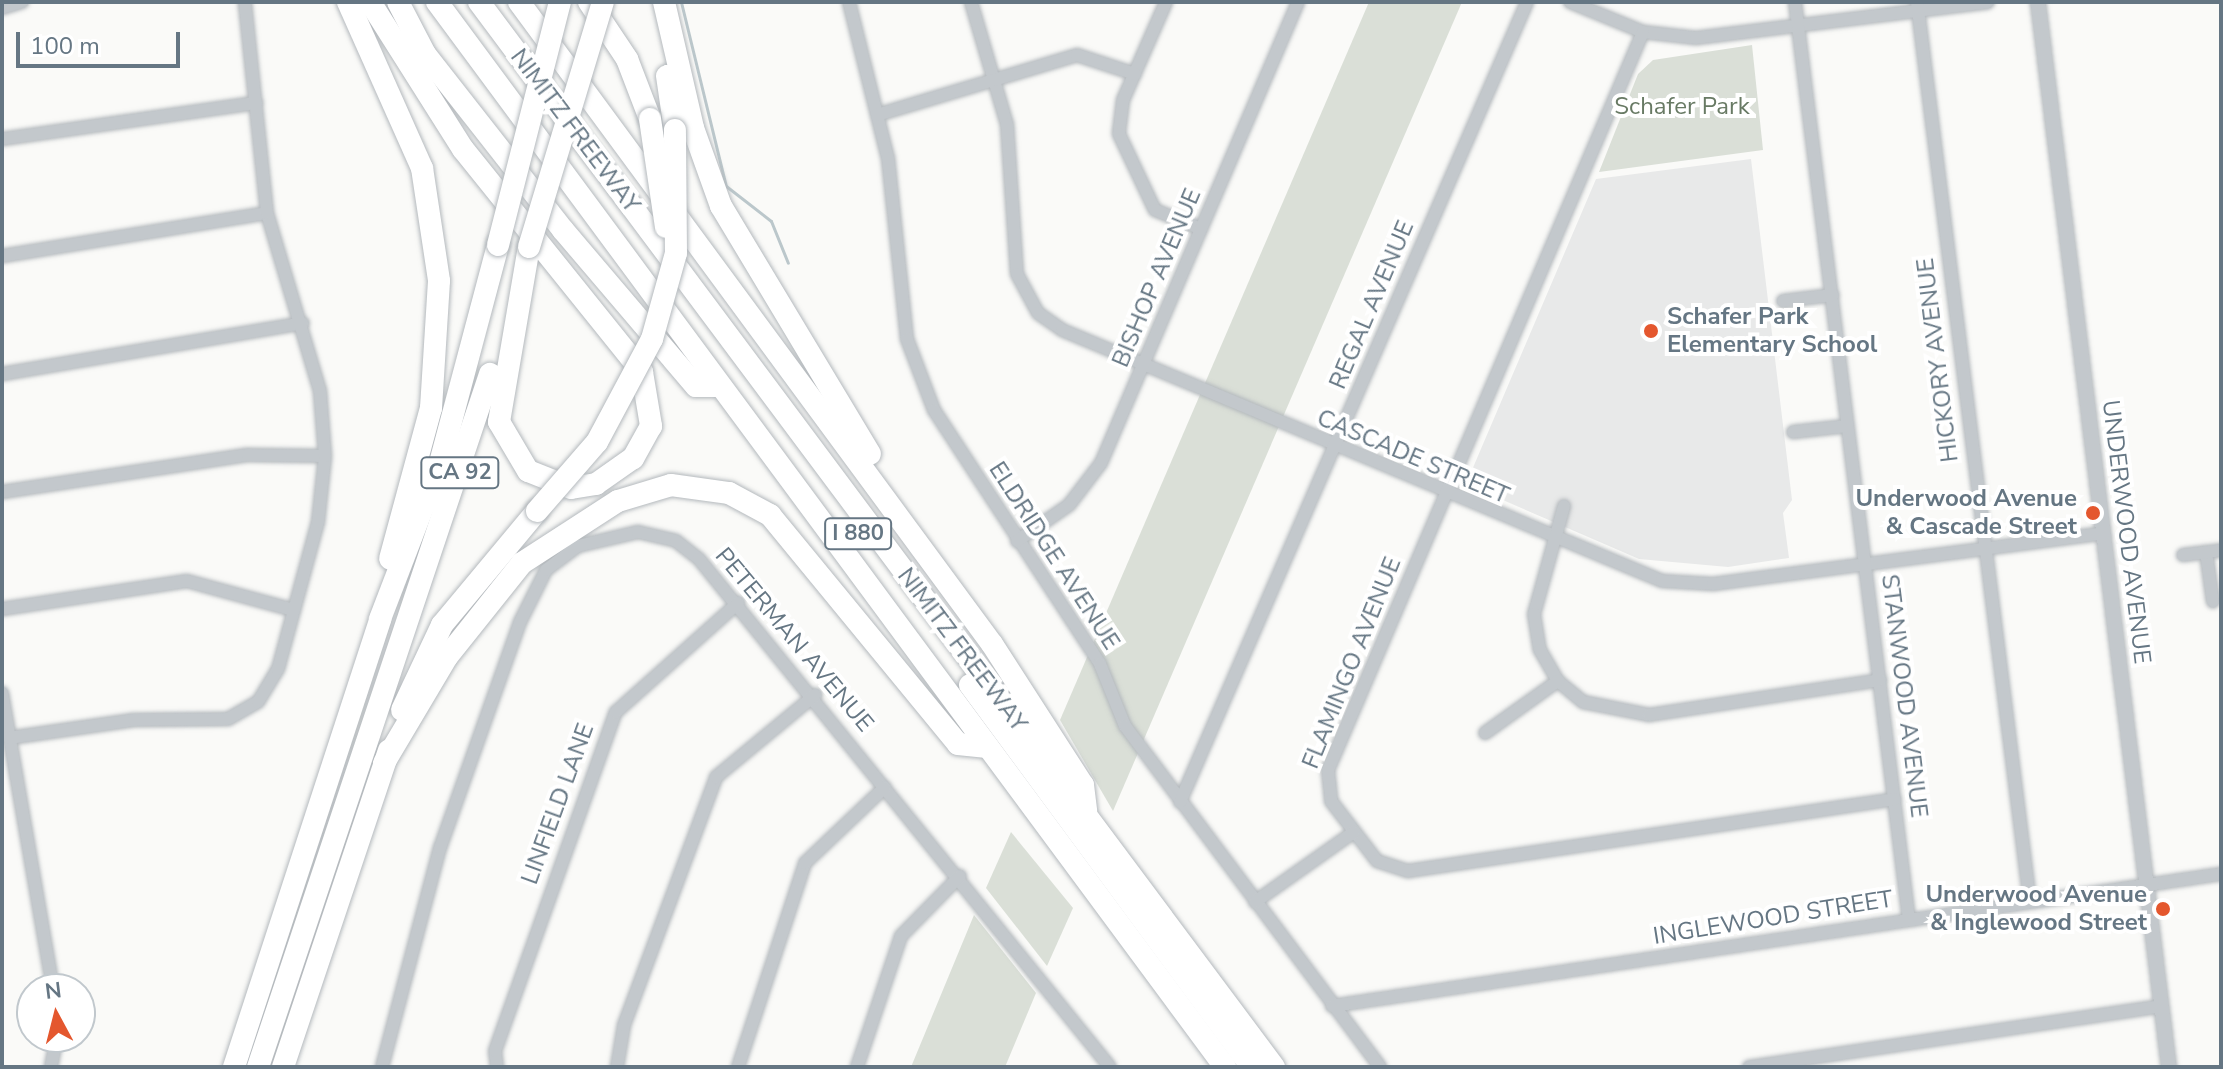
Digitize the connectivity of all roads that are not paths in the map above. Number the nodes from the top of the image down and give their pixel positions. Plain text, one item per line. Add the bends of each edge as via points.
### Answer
1 (22, 2) edge
2 (245, 2) edge
3 (348, 2) edge
4 (370, 2) edge
5 (398, 2) edge
6 (437, 2) edge
7 (463, 2) edge
8 (479, 2) edge
9 (519, 2) edge
10 (560, 2) edge
11 (571, 2) edge
12 (589, 2) edge
13 (603, 2) edge
14 (654, 2) edge
15 (664, 2) edge
16 (849, 2) edge
17 (971, 2) edge
18 (1166, 2) edge
19 (1298, 2) edge
20 (1527, 2) edge
21 (1570, 2) edge
22 (1795, 2) edge
23 (1988, 2) edge
24 (2038, 2) edge
25 (1918, 6) edge
26 (2, 8) edge
27 (1798, 26) junction
28 (1643, 32) junction
29 (1135, 74) junction
30 (994, 79) junction
31 (256, 103) junction
32 (877, 115) junction
33 (2, 139) edge
34 (523, 153) junction
35 (267, 213) junction
36 (1201, 229) junction
37 (529, 247) junction
38 (2, 256) edge
39 (666, 284) junction
40 (1833, 295) junction
41 (1783, 301) dead end
42 (303, 323) junction
43 (1144, 365) junction
44 (2, 374) edge
45 (717, 386) junction
46 (1847, 426) junction
47 (1793, 432) dead end
48 (1335, 448) junction
49 (325, 456) junction
50 (2, 492) edge
51 (1445, 495) junction
52 (1564, 506) dead end
53 (2104, 533) junction
54 (1017, 541) junction
55 (1555, 542) junction
56 (1983, 549) junction
57 (2221, 550) edge
58 (2206, 552) junction
59 (2183, 555) dead end
60 (1865, 563) junction
61 (954, 591) junction
62 (2213, 602) dead end
63 (738, 603) junction
64 (2, 609) edge
65 (294, 610) junction
66 (380, 619) junction
67 (1880, 680) junction
68 (1558, 681) junction
69 (2, 693) edge
70 (815, 695) junction
71 (1485, 733) dead end
72 (9, 738) junction
73 (985, 747) junction
74 (384, 763) junction
75 (885, 787) junction
76 (1895, 799) junction
77 (1180, 802) junction
78 (1087, 815) junction
79 (1354, 832) junction
80 (2221, 874) edge
81 (960, 876) junction
82 (2148, 884) junction
83 (1255, 902) junction
84 (2030, 902) junction
85 (1909, 920) junction
86 (50, 973) edge
87 (1332, 1006) junction
88 (2162, 1006) junction
89 (234, 1067) edge
90 (258, 1067) edge
91 (283, 1067) edge
92 (382, 1067) edge
93 (497, 1067) edge
94 (617, 1067) edge
95 (738, 1067) edge
96 (857, 1067) edge
97 (1110, 1067) edge
98 (1225, 1067) edge
99 (1252, 1067) edge
100 (1274, 1067) edge
101 (1380, 1067) edge
102 (1749, 1067) edge
103 (2169, 1067) edge

1 - 26 street
2 - 31 street
3 - 66 highway via 422,168 439,281 431,408
4 - 37 highway via 463,149 642,372 651,426 633,458 596,484 571,488 528,471 499,422
5 - 45 highway via 411,33 696,386
6 - 45 highway, NIMITZ FREEWAY / I 880
7 - 99 highway, I 880
8 - 78 highway, NIMITZ FREEWAY / I 880
9 - 61 highway
10 - 34 highway, bridge
11 - 34 highway, CA 92, bridge
12 - 39 highway, bridge via 627,59 650,119 661,172
13 - 37 highway, CA 92, bridge
14 - 39 highway, bridge via 675,130 677,239
15 - 61 highway via 693,128 721,206
16 - 32 street, ELDRIDGE AVENUE
17 - 30 street, CASCADE STREET
18 - 29 street
19 - 36 street, BISHOP AVENUE
20 - 48 street, REGAL AVENUE
21 - 28 street
22 - 27 street, STANWOOD AVENUE
23 - 25 street
24 - 53 street, UNDERWOOD AVENUE
25 - 27 street
25 - 56 street, HICKORY AVENUE
27 - 28 street via 1696,38
27 - 40 street, STANWOOD AVENUE
28 - 51 street, FLAMINGO AVENUE
29 - 30 street via 1077,55
29 - 36 street via 1118,118 1140,185 1155,210
30 - 32 street
30 - 43 street, CASCADE STREET via 1009,135 1023,294 1062,330
31 - 33 street
31 - 35 street
32 - 54 street, ELDRIDGE AVENUE via 888,158 899,299 918,375
34 - 66 highway, CA 92, bridge via 440,463
35 - 38 street
35 - 42 street
36 - 43 street, BISHOP AVENUE
37 - 90 highway, CA 92 via 428,575
39 - 74 highway, bridge via 630,388 597,442 442,625
40 - 41 street
40 - 46 street, STANWOOD AVENUE
42 - 44 street
42 - 49 street
43 - 48 street, CASCADE STREET
43 - 54 street, BISHOP AVENUE via 1086,487
45 - 73 highway, NIMITZ FREEWAY / I 880
46 - 47 street
46 - 60 street, STANWOOD AVENUE
48 - 51 street, CASCADE STREET
48 - 77 street, REGAL AVENUE
49 - 50 street via 248,455
49 - 65 street via 318,522
51 - 55 street, CASCADE STREET
51 - 79 street, FLAMINGO AVENUE via 1328,770 1331,801
52 - 55 street
53 - 56 street, CASCADE STREET
53 - 82 street, UNDERWOOD AVENUE
54 - 77 street, ELDRIDGE AVENUE via 1100,664 1125,726
55 - 60 street, CASCADE STREET via 1679,583
55 - 68 street via 1534,614 1540,650
56 - 60 street, CASCADE STREET
56 - 84 street, HICKORY AVENUE
57 - 58 street
58 - 59 street
58 - 62 street
60 - 67 street, STANWOOD AVENUE
61 - 78 highway via 1083,785
63 - 70 street, PETERMAN AVENUE
63 - 92 street, PETERMAN AVENUE via 676,541 638,532 578,546 546,570 520,622 440,848
63 - 93 street, LINFIELD LANE via 616,712 495,1051
64 - 65 street via 187,581
65 - 72 street via 278,669 258,702 228,719 134,720
66 - 89 highway, CA 92
67 - 68 street via 1649,715 1583,702
67 - 76 street, STANWOOD AVENUE
68 - 71 street
69 - 72 street
70 - 75 street, PETERMAN AVENUE
70 - 94 street via 716,777 624,1025
72 - 86 street
73 - 74 highway via 958,744 770,515 729,493 671,485 618,501 522,563 447,657
73 - 98 highway, NIMITZ FREEWAY / I 880
74 - 91 highway
75 - 81 street, PETERMAN AVENUE
75 - 95 street via 805,863 742,1038
76 - 79 street, FLAMINGO AVENUE via 1408,871 1377,861
76 - 85 street, STANWOOD AVENUE
77 - 83 street, ELDRIDGE AVENUE
78 - 100 highway, NIMITZ FREEWAY / I 880
79 - 83 street
80 - 82 street, INGLEWOOD STREET
81 - 96 street via 901,936
81 - 97 street, PETERMAN AVENUE
82 - 84 street, INGLEWOOD STREET
82 - 88 street, UNDERWOOD AVENUE
83 - 87 street, ELDRIDGE AVENUE
84 - 85 street, INGLEWOOD STREET
85 - 87 street, INGLEWOOD STREET
87 - 101 street, ELDRIDGE AVENUE
88 - 102 street
88 - 103 street, UNDERWOOD AVENUE

